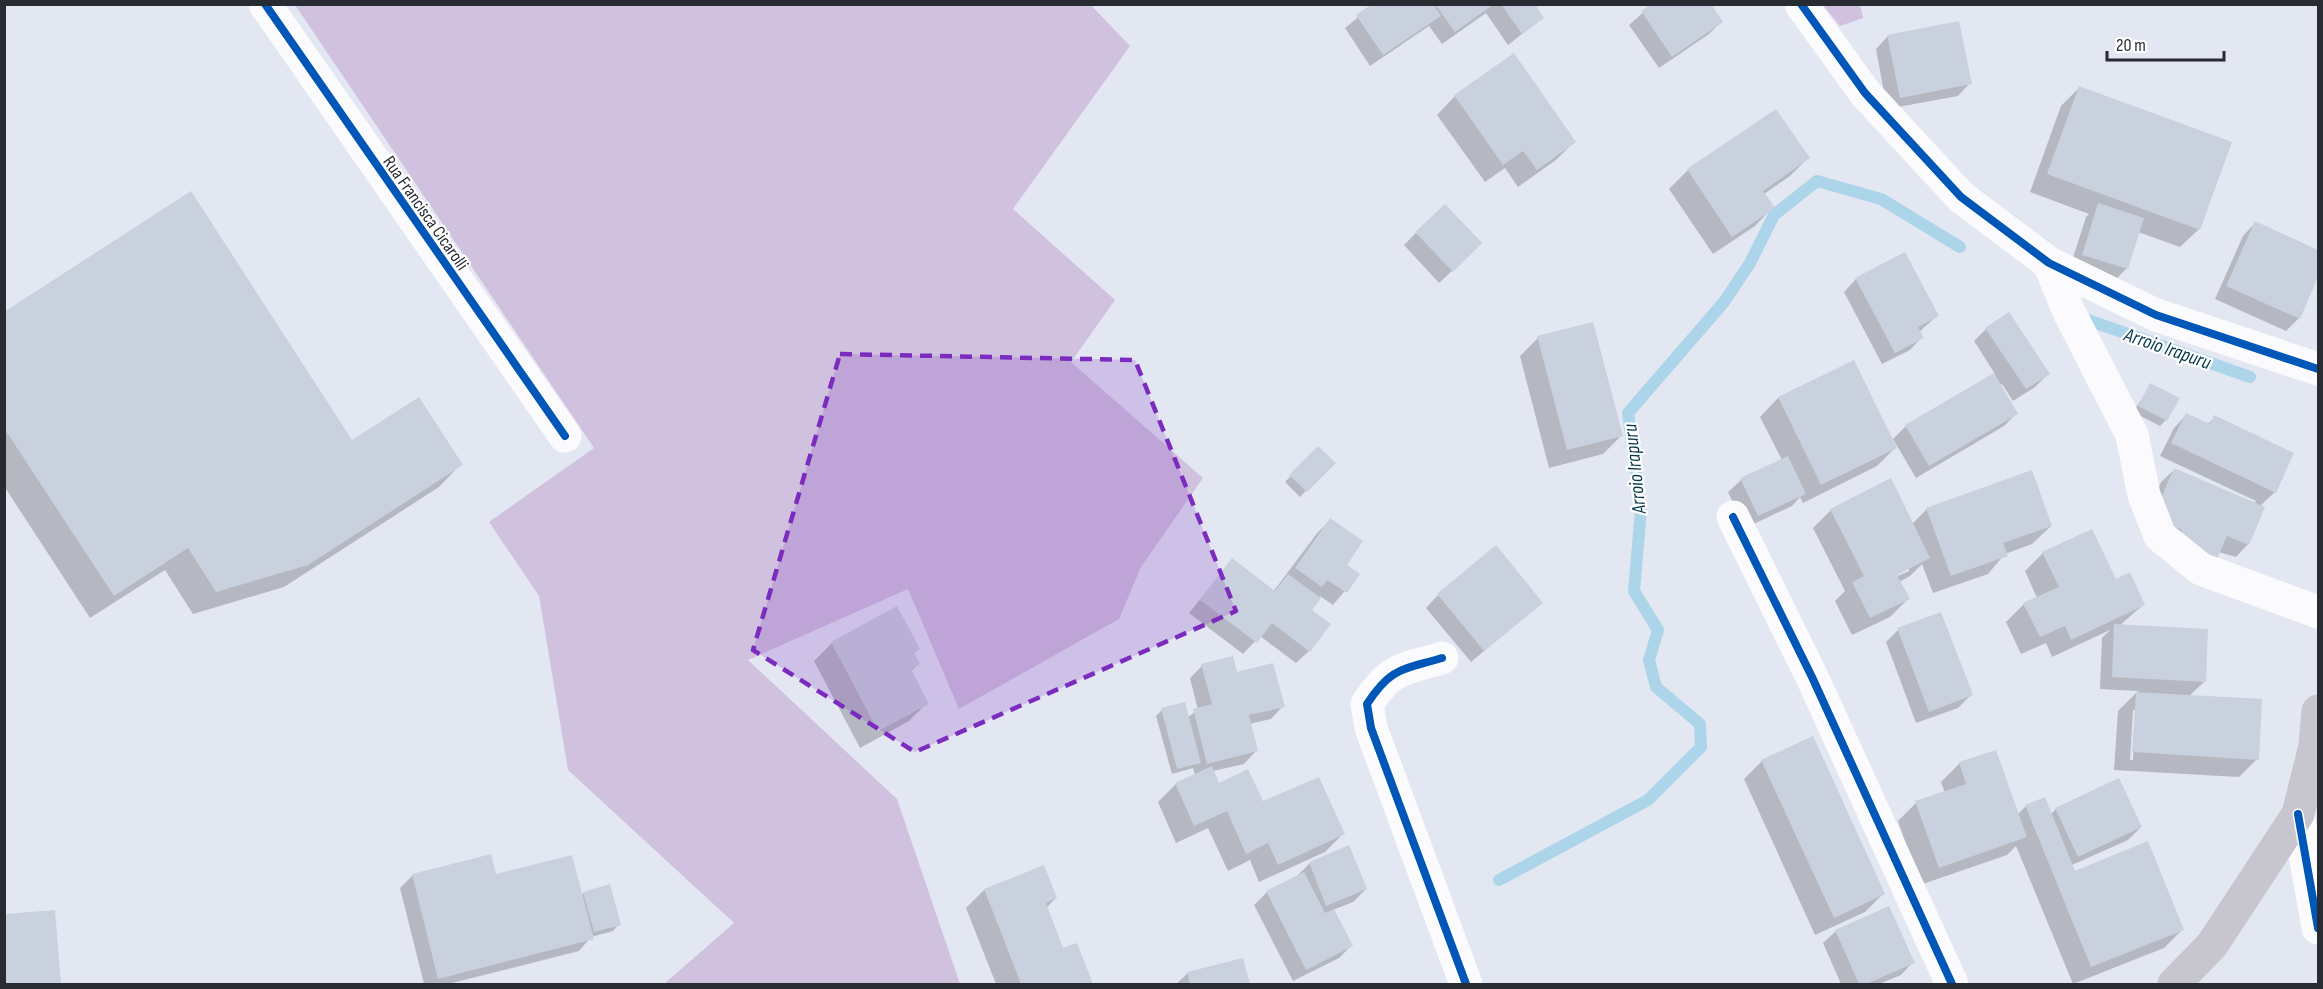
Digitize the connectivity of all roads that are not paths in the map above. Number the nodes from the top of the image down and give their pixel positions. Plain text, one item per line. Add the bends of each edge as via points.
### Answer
1 (265, 4) edge
2 (1801, 4) edge
3 (2049, 263) junction
4 (2319, 369) edge
5 (565, 436) dead end
6 (1733, 517) dead end
7 (2319, 612) edge
8 (1442, 658) dead end
9 (2319, 711) edge
10 (2298, 814) junction
11 (2319, 928) edge
12 (1466, 984) edge
13 (1952, 984) edge
14 (2174, 984) edge

1 - 5 street, Rua Francisca Cicarolli
2 - 3 street via 1865,93 1961,197
3 - 4 street via 2156,315
3 - 7 street via 2069,312 2132,435 2144,495 2160,536 2201,570
6 - 13 street via 1817,687
8 - 12 street via 1392,674 1367,704 1371,728
9 - 10 main road via 2315,746
10 - 11 street
10 - 14 main road via 2212,945

